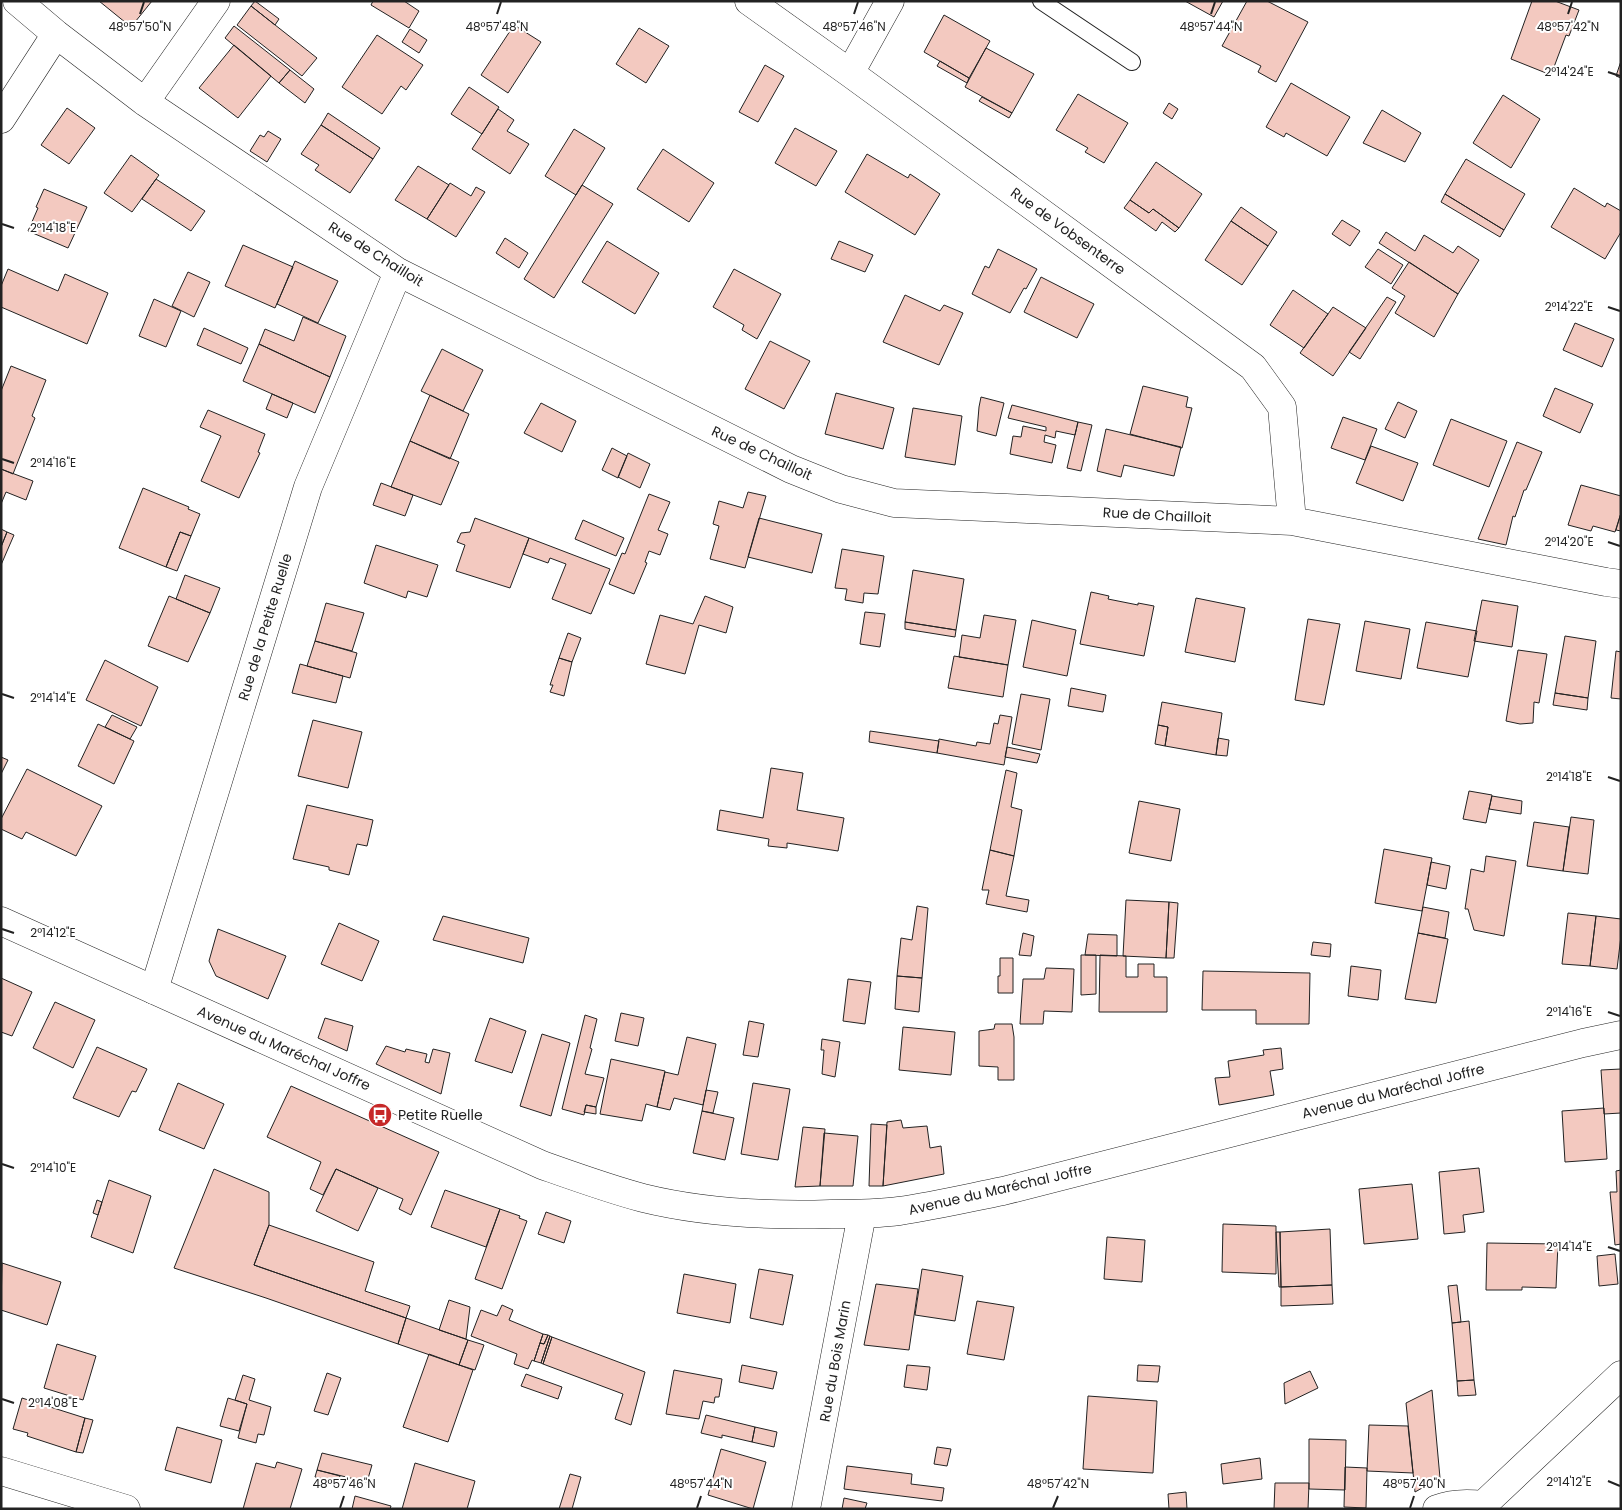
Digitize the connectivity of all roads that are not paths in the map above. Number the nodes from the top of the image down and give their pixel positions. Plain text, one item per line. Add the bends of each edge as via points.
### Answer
1 (17, 1) edge
2 (216, 1) edge
3 (749, 1) edge
4 (890, 1) edge
5 (1041, 1) edge
6 (56, 34) junction
7 (1132, 62) dead end
8 (850, 73) junction
9 (145, 102) junction
10 (1, 119) edge
11 (398, 272) junction
12 (1292, 521) junction
13 (1621, 584) edge
14 (1, 921) edge
15 (154, 990) junction
16 (1621, 1035) edge
17 (862, 1214) junction
18 (1621, 1375) edge
19 (1, 1471) edge
20 (1482, 1507) edge
21 (126, 1509) edge
22 (806, 1509) edge
23 (1437, 1509) edge

1 - 6 street, Rue de Chailloit
2 - 9 street
3 - 8 street, Rue de Vobsenterre
4 - 8 street
5 - 7 lane
6 - 9 street, Rue de Chailloit
6 - 10 street
8 - 12 street, Rue de Vobsenterre via 1253,367 1282,407
9 - 11 street, Rue de Chailloit
11 - 12 street, Rue de Chailloit via 791,469 841,489 894,503
11 - 15 street, Rue de la Petite Ruelle via 308,487
12 - 13 street, Rue de Chailloit
14 - 15 street, Avenue du Maréchal Joffre
15 - 17 street, Avenue du Maréchal Joffre via 542,1165 596,1185 645,1198 716,1210 780,1215
16 - 17 street, Avenue du Maréchal Joffre via 1003,1191 924,1207
17 - 22 street, Rue du Bois Marin
18 - 20 street
19 - 21 street
20 - 23 street via 1466,1503

